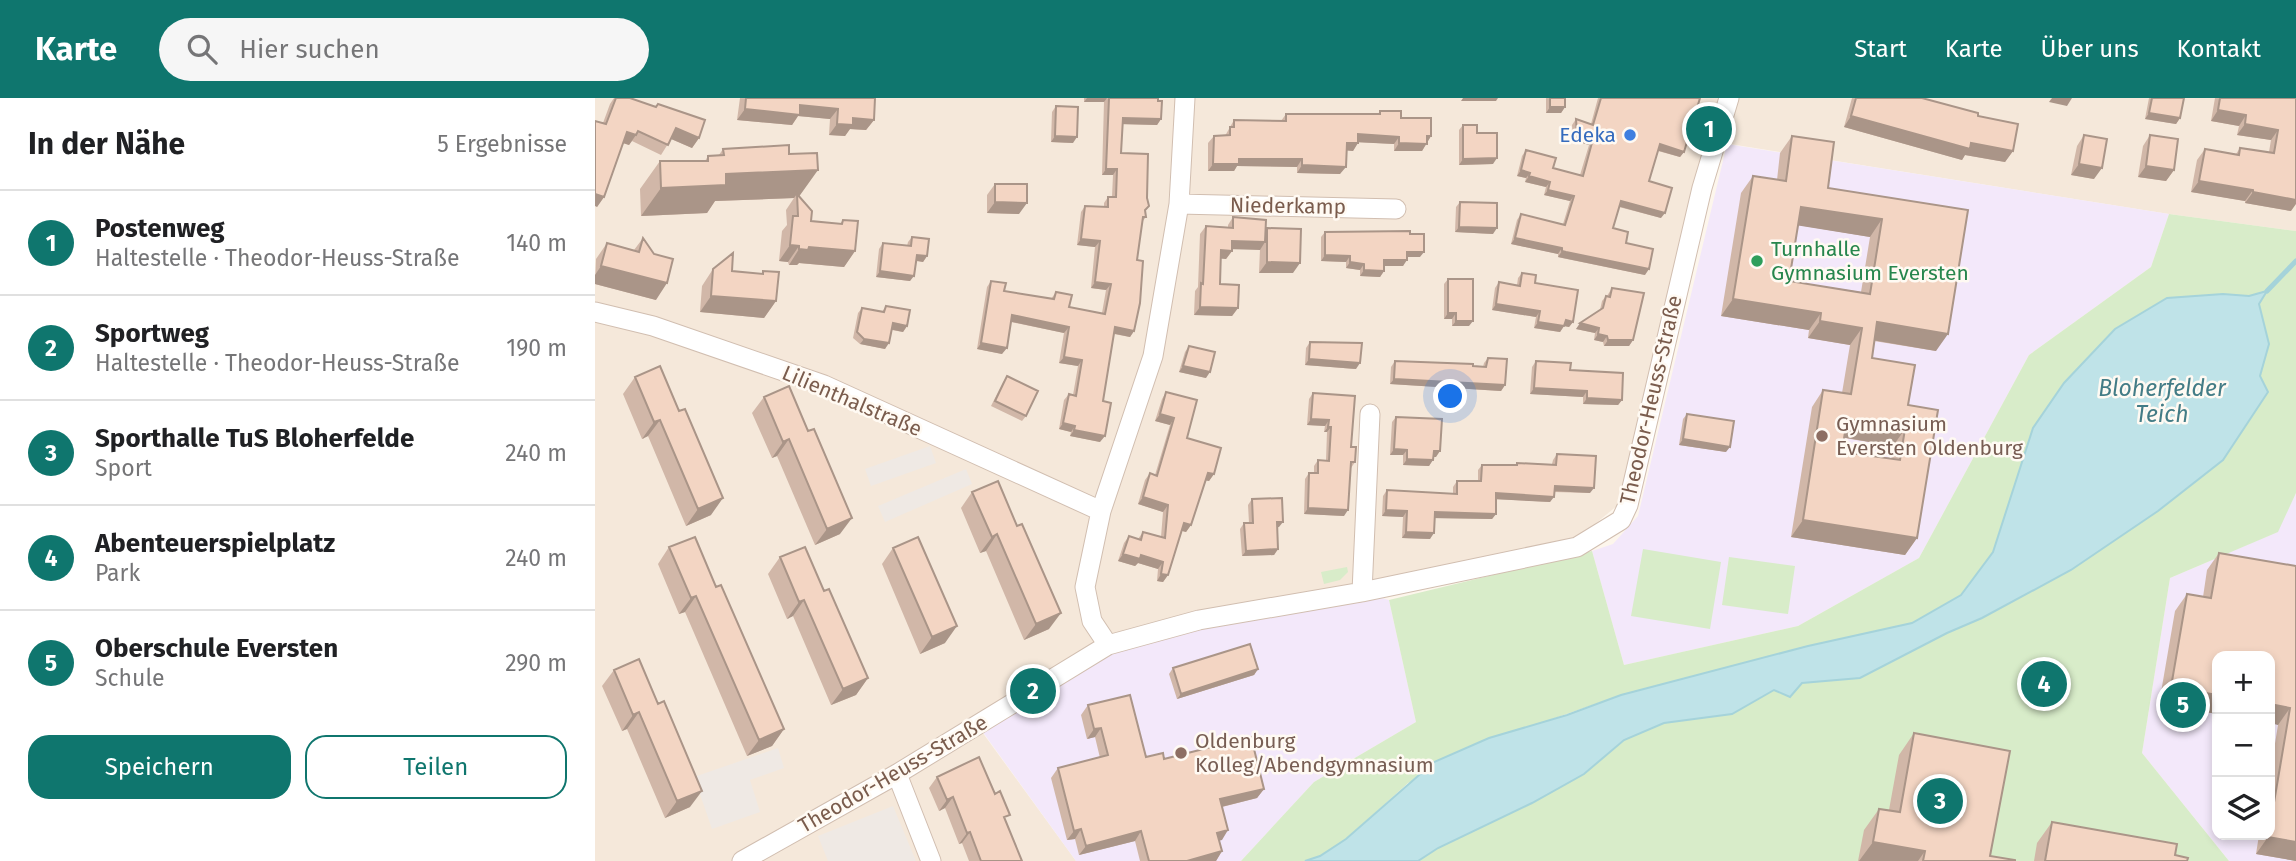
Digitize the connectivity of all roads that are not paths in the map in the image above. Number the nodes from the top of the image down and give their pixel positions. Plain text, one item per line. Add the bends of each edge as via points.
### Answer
1 (1185, 98) edge
2 (1729, 98) edge
3 (1179, 204) junction
4 (1397, 209) dead end
5 (595, 312) edge
6 (1370, 414) dead end
7 (1101, 510) junction
8 (1361, 592) junction
9 (1108, 645) junction
10 (897, 774) junction
11 (742, 861) edge
12 (931, 861) edge

1 - 3 street
2 - 8 street, Theodor-Heuss-Straße via 1702,188 1621,520 1577,547
3 - 4 street, Niederkamp
3 - 7 street via 1153,356
5 - 7 street, Lilienthalstraße via 653,326 824,385
6 - 8 street
7 - 9 street via 1085,587 1093,621
8 - 9 street, Theodor-Heuss-Straße via 1199,620
9 - 10 street, Theodor-Heuss-Straße
10 - 11 street, Theodor-Heuss-Straße
10 - 12 street

